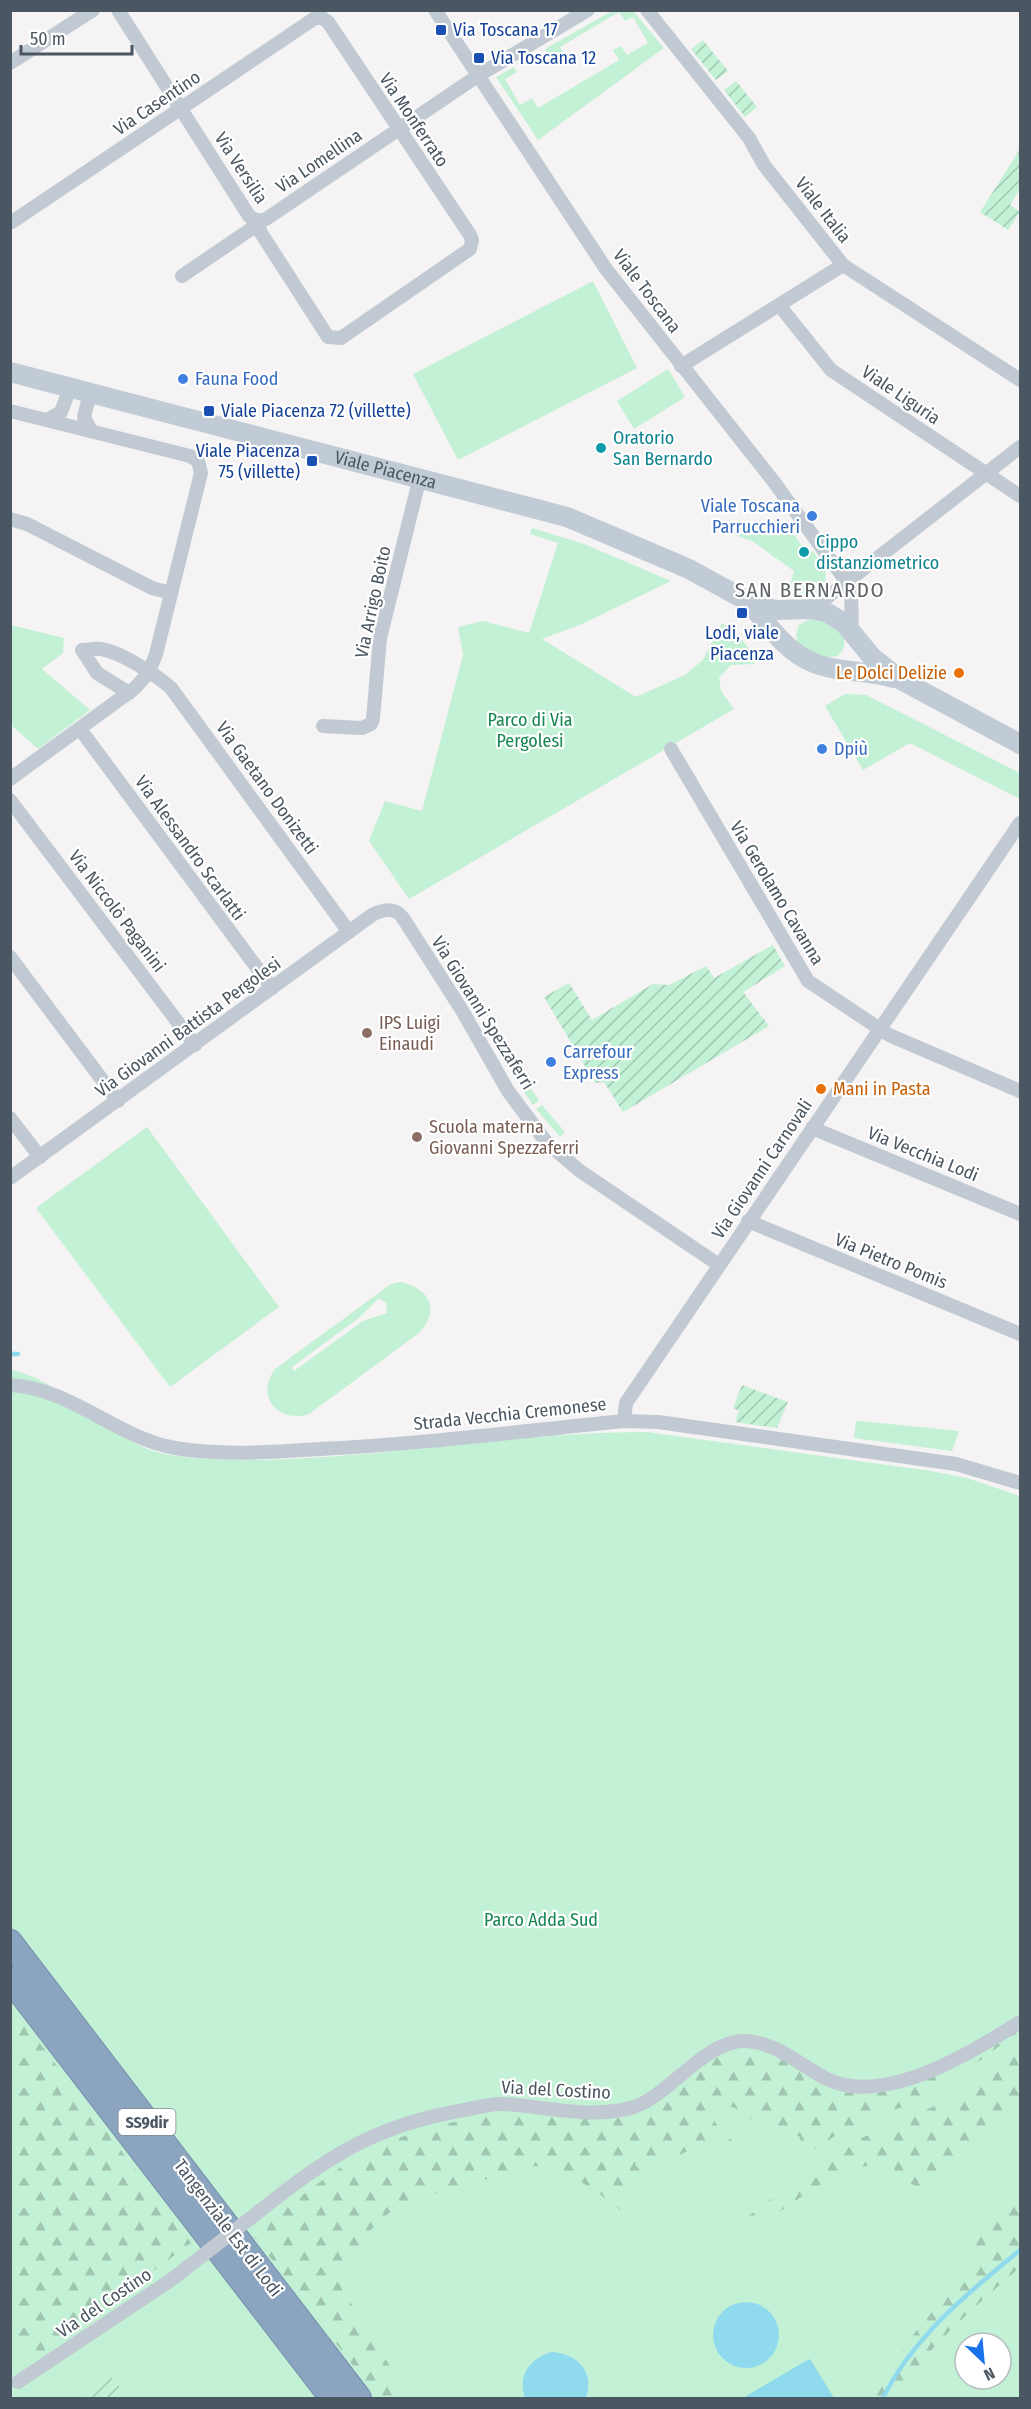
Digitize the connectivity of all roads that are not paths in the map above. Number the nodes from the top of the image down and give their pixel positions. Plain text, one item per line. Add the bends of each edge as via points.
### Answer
1 (93, 10) edge
2 (118, 10) edge
3 (435, 10) edge
4 (588, 10) edge
5 (647, 10) edge
6 (322, 18) joint
7 (10, 63) edge
8 (479, 75) junction
9 (181, 108) junction
10 (399, 129) junction
11 (257, 221) junction
12 (12, 222) dead end
13 (843, 265) junction
14 (182, 276) dead end
15 (779, 305) junction
16 (335, 339) joint
17 (681, 366) junction
18 (10, 372) edge
19 (1020, 380) edge
20 (70, 388) junction
21 (90, 393) junction
22 (10, 411) edge
23 (46, 420) junction
24 (91, 431) junction
25 (1020, 447) edge
26 (986, 474) junction
27 (420, 477) junction
28 (1020, 496) edge
29 (10, 519) edge
30 (846, 581) junction
31 (171, 593) junction
32 (748, 602) junction
33 (812, 609) junction
34 (852, 632) junction
35 (792, 648) junction
36 (837, 668) junction
37 (149, 672) junction
38 (901, 680) junction
39 (129, 693) junction
40 (323, 726) dead end
41 (80, 729) junction
42 (1020, 744) edge
43 (671, 749) dead end
44 (10, 779) edge
45 (10, 800) edge
46 (1020, 823) edge
47 (389, 910) joint
48 (349, 932) junction
49 (10, 957) edge
50 (272, 988) junction
51 (879, 1030) junction
52 (195, 1045) junction
53 (1020, 1092) edge
54 (118, 1101) junction
55 (10, 1118) edge
56 (812, 1128) junction
57 (40, 1157) junction
58 (10, 1178) edge
59 (1020, 1214) edge
60 (748, 1221) junction
61 (719, 1265) junction
62 (1020, 1335) edge
63 (10, 1385) edge
64 (624, 1421) junction
65 (1020, 1483) edge
66 (10, 1942) edge
67 (10, 1979) edge
68 (1020, 2022) edge
69 (18, 2382) dead end
70 (332, 2398) edge
71 (359, 2398) edge

1 - 7 street
2 - 9 street, Via Versilia
3 - 8 street, Viale Toscana
4 - 8 street
5 - 13 street, Viale Italia
6 - 9 street, Via Casentino via 315,18
6 - 10 street, Via Monferrato
8 - 10 street, Via Lomellina
8 - 17 street, Viale Toscana via 606,269
9 - 11 street, Via Versilia via 249,216
9 - 12 street, Via Casentino
10 - 11 street, Via Lomellina via 266,219
10 - 16 street, Via Monferrato via 470,235 472,245 467,253
11 - 14 street, Via Lomellina
11 - 16 street, Via Versilia via 325,334
13 - 15 street
13 - 19 street, Viale Italia
15 - 17 street
15 - 26 street, Viale Liguria via 831,370
17 - 30 street, Viale Toscana via 774,482
18 - 20 street, Viale Piacenza
20 - 21 street, Viale Piacenza
20 - 23 street via 61,412
21 - 24 street via 84,417
21 - 27 street, Viale Piacenza
22 - 23 street
23 - 24 street
24 - 31 street via 198,461 201,473
25 - 26 street
26 - 28 street, Viale Liguria
26 - 30 street
27 - 32 street, Viale Piacenza via 567,518 689,569
27 - 40 street, Via Arrigo Boito via 380,638 373,719 362,728
29 - 31 street via 152,588
30 - 33 street
30 - 34 street via 851,589
31 - 37 street
32 - 33 street, Viale Piacenza via 775,610
32 - 35 street, Viale Piacenza
33 - 34 street via 835,616
33 - 35 street via 790,626
34 - 36 street via 848,656
34 - 38 street via 872,657
35 - 36 street via 815,663
36 - 38 street
37 - 39 street
37 - 39 street, Via Gaetano Donizetti via 99,648 82,651 98,674
37 - 48 street, Via Gaetano Donizetti via 171,688
38 - 42 street
39 - 41 street
41 - 44 street
41 - 50 street, Via Alessandro Scarlatti
43 - 51 street, Via Gerolamo Cavanna via 808,981
45 - 52 street, Via Niccolò Paganini
46 - 51 street, Via Giovanni Carnovali
47 - 48 street, Via Giovanni Battista Pergolesi via 379,911
47 - 61 street, Via Giovanni Spezzaferri via 403,918 508,1091 547,1143 580,1171
48 - 50 street, Via Giovanni Battista Pergolesi
49 - 54 street
50 - 52 street, Via Giovanni Battista Pergolesi
51 - 53 street, Via Gerolamo Cavanna
51 - 56 street, Via Giovanni Carnovali
52 - 54 street, Via Giovanni Battista Pergolesi
54 - 57 street, Via Giovanni Battista Pergolesi
55 - 57 street
56 - 59 street, Via Vecchia Lodi
56 - 60 street, Via Giovanni Carnovali
57 - 58 street, Via Giovanni Battista Pergolesi
60 - 61 street, Via Giovanni Carnovali
60 - 62 street, Via Pietro Pomis
61 - 64 street, Via Giovanni Carnovali via 626,1402
63 - 64 street, Strada Vecchia Cremonese via 29,1387 69,1401 158,1444 200,1451 352,1448
64 - 65 street, Strada Vecchia Cremonese via 658,1422 956,1464
66 - 71 highway, Tangenziale Est di Lodi / SS9dir
67 - 70 highway, Tangenziale Est di Lodi / SS9dir
68 - 69 street, Via del Costino, bridge via 948,2063 878,2085 849,2086 830,2080 784,2053 744,2040 706,2055 640,2105 620,2111 500,2104 407,2123 366,2138 325,2160 171,2280

